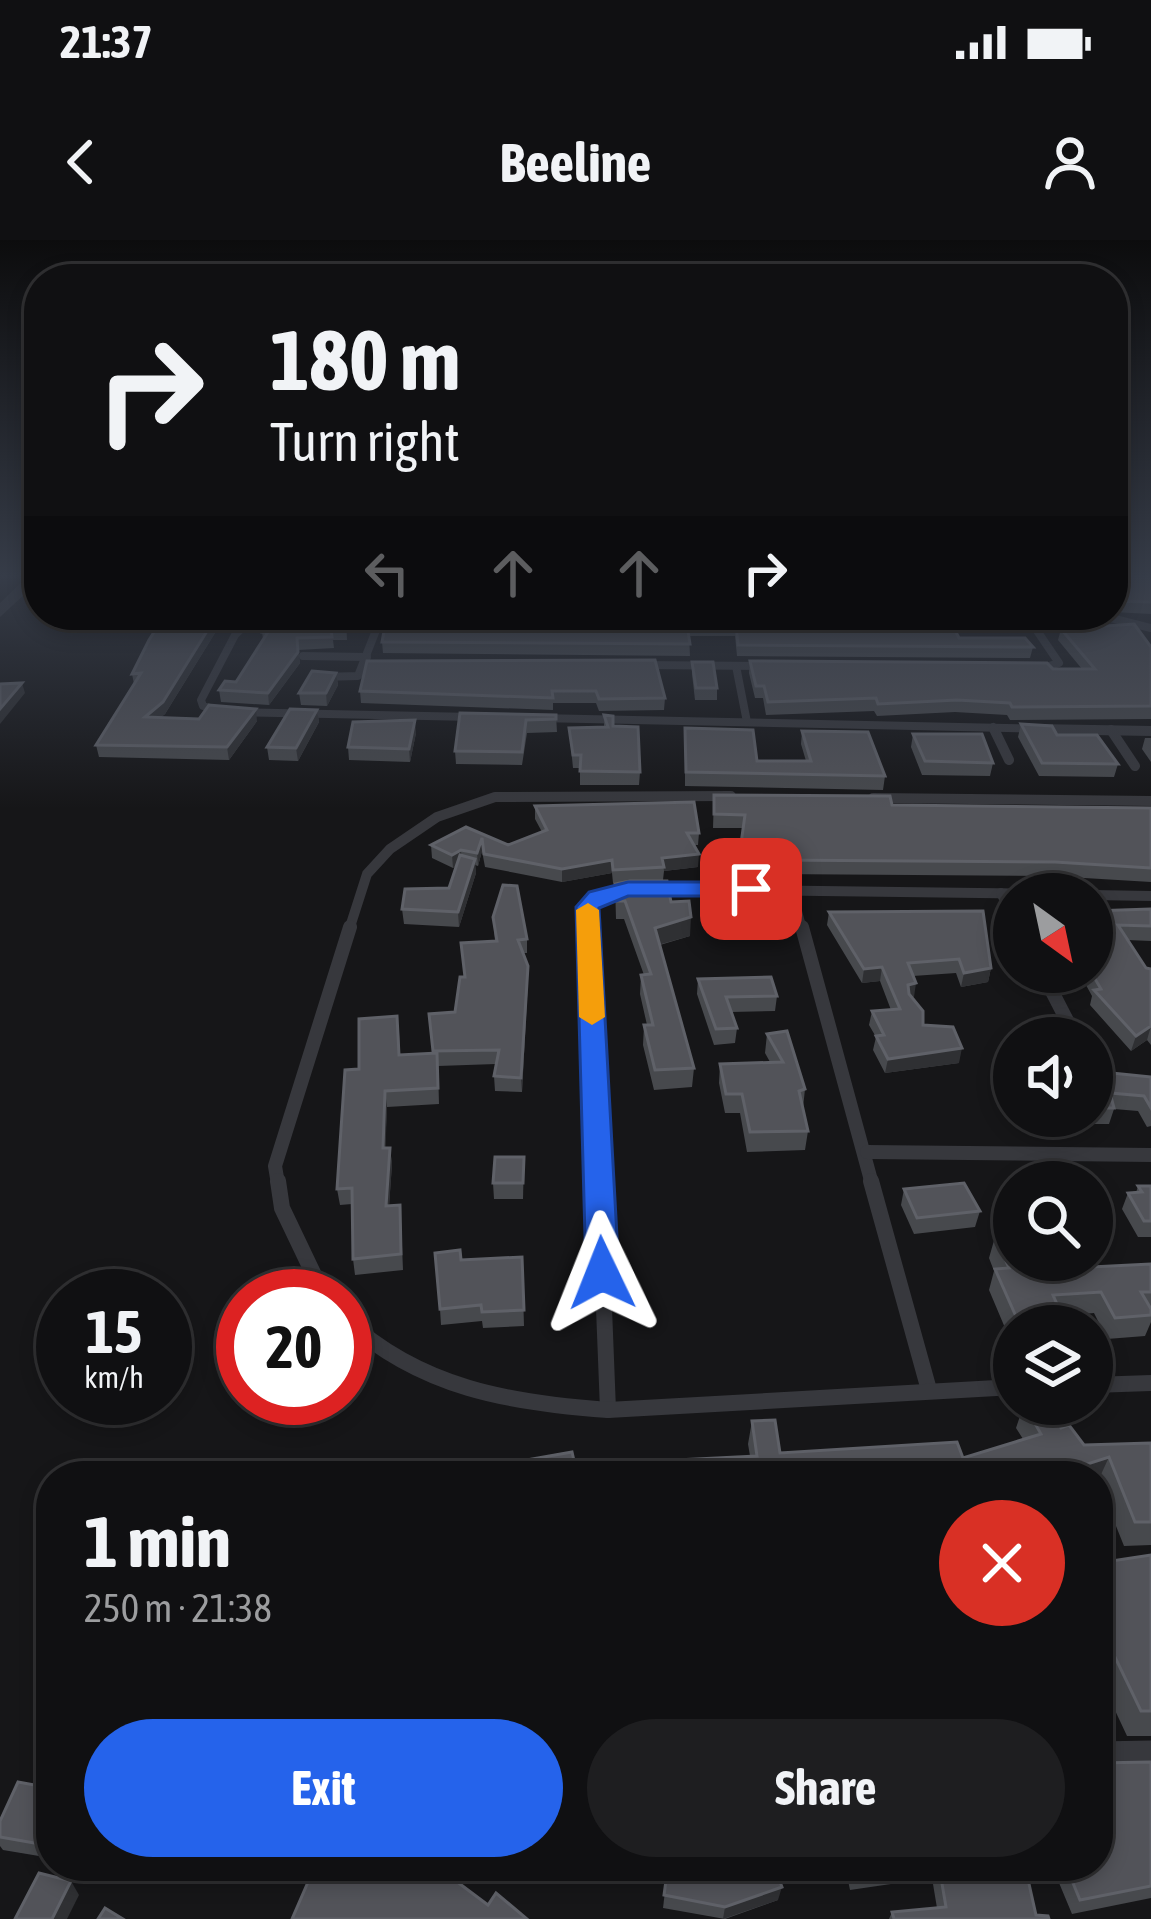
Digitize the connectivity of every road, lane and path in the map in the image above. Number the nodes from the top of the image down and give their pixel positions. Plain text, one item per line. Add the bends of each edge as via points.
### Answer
1 (226, 652) edge
2 (368, 652) edge
3 (1052, 652) edge
4 (303, 656) edge
5 (366, 659) junction
6 (388, 662) edge
7 (620, 664) edge
8 (736, 666) junction
9 (781, 667) edge
10 (1028, 670) edge
11 (317, 677) edge
12 (484, 717) edge
13 (532, 718) edge
14 (747, 722) junction
15 (993, 728) junction
16 (1111, 730) junction
17 (1151, 731) edge
18 (1009, 760) dead end
19 (1136, 766) dead end
20 (735, 796) edge
21 (850, 797) edge
22 (1151, 801) edge
23 (791, 889) junction
24 (993, 893) edge
25 (1113, 895) edge
26 (1151, 896) edge
27 (867, 1151) junction
28 (1151, 1155) edge
29 (310, 1269) edge
30 (372, 1344) edge
31 (1151, 1383) edge
32 (1113, 1384) edge
33 (993, 1388) edge
34 (928, 1390) junction
35 (608, 1410) junction
36 (1151, 1751) edge
37 (1113, 1752) edge

1 - 12 lane via 203,706
2 - 5 lane
3 - 10 lane via 1059,663 1050,670
4 - 5 lane
5 - 6 lane
5 - 11 lane via 358,676
7 - 8 lane
8 - 9 lane
8 - 14 lane
13 - 14 lane
14 - 15 lane
15 - 16 lane
15 - 18 lane
16 - 17 lane
16 - 19 lane
20 - 29 lane via 495,797 413,831 367,874 275,1166 289,1227
21 - 22 lane
23 - 24 lane
23 - 27 lane
23 - 35 lane via 628,889 588,907
25 - 26 lane
27 - 28 lane
27 - 34 lane
30 - 35 lane via 423,1375 484,1395
31 - 32 lane
33 - 34 lane
34 - 35 lane
36 - 37 lane

